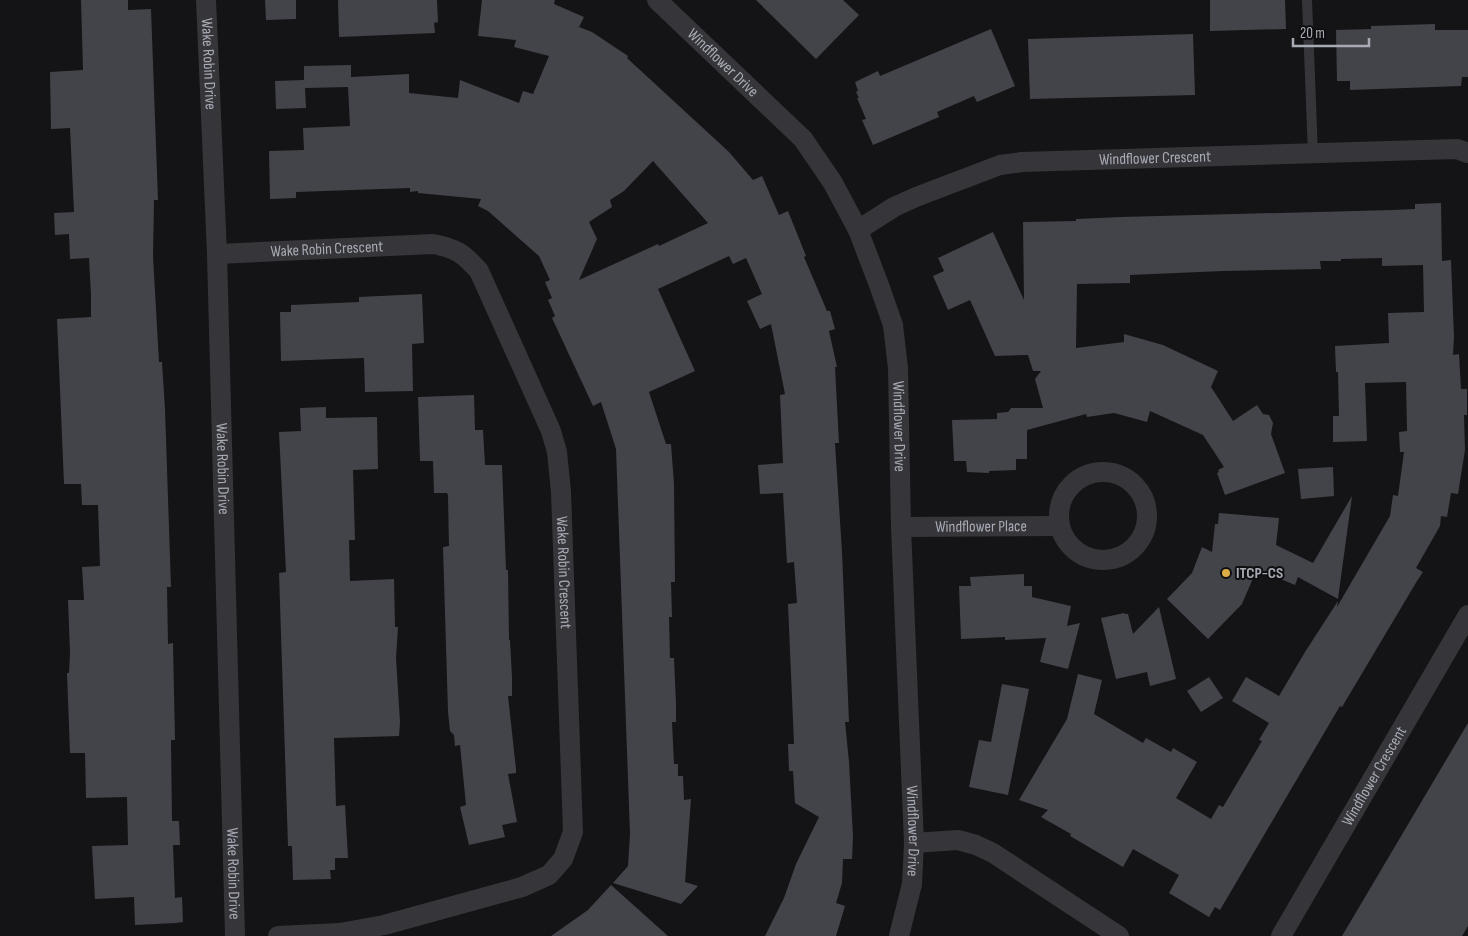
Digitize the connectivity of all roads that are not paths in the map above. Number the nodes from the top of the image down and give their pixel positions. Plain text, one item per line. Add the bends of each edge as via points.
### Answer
1 (206, 0) edge
2 (657, 0) edge
3 (1307, 0) edge
4 (1468, 153) edge
5 (1313, 154) junction
6 (858, 230) junction
7 (217, 254) junction
8 (1060, 526) junction
9 (901, 527) junction
10 (1468, 615) edge
11 (914, 843) junction
12 (235, 936) edge
13 (278, 936) edge
14 (899, 936) edge
15 (1119, 936) edge
16 (1281, 936) edge

1 - 7 street, Wake Robin Drive
2 - 6 street, Windflower Drive via 802,139 833,183
3 - 5 lane
4 - 5 street, Windflower Crescent via 1457,149
5 - 6 street, Windflower Crescent via 1000,164 894,207
6 - 9 street, Windflower Drive via 893,326 898,368
7 - 12 street, Wake Robin Drive
7 - 13 street, Wake Robin Crescent via 433,244 451,247 479,271 551,431 557,452 561,492 573,832 563,859 549,875 522,886 384,925 340,933
8 - 8 street via 1076,552 1090,559 1120,558 1142,537 1147,522 1146,507 1132,483 1107,472 1093,473 1080,478 1062,499
8 - 9 street, Windflower Place
9 - 11 street, Windflower Drive
10 - 16 street, Windflower Crescent
11 - 14 street, Windflower Drive via 912,884
11 - 15 street via 958,840 976,845

